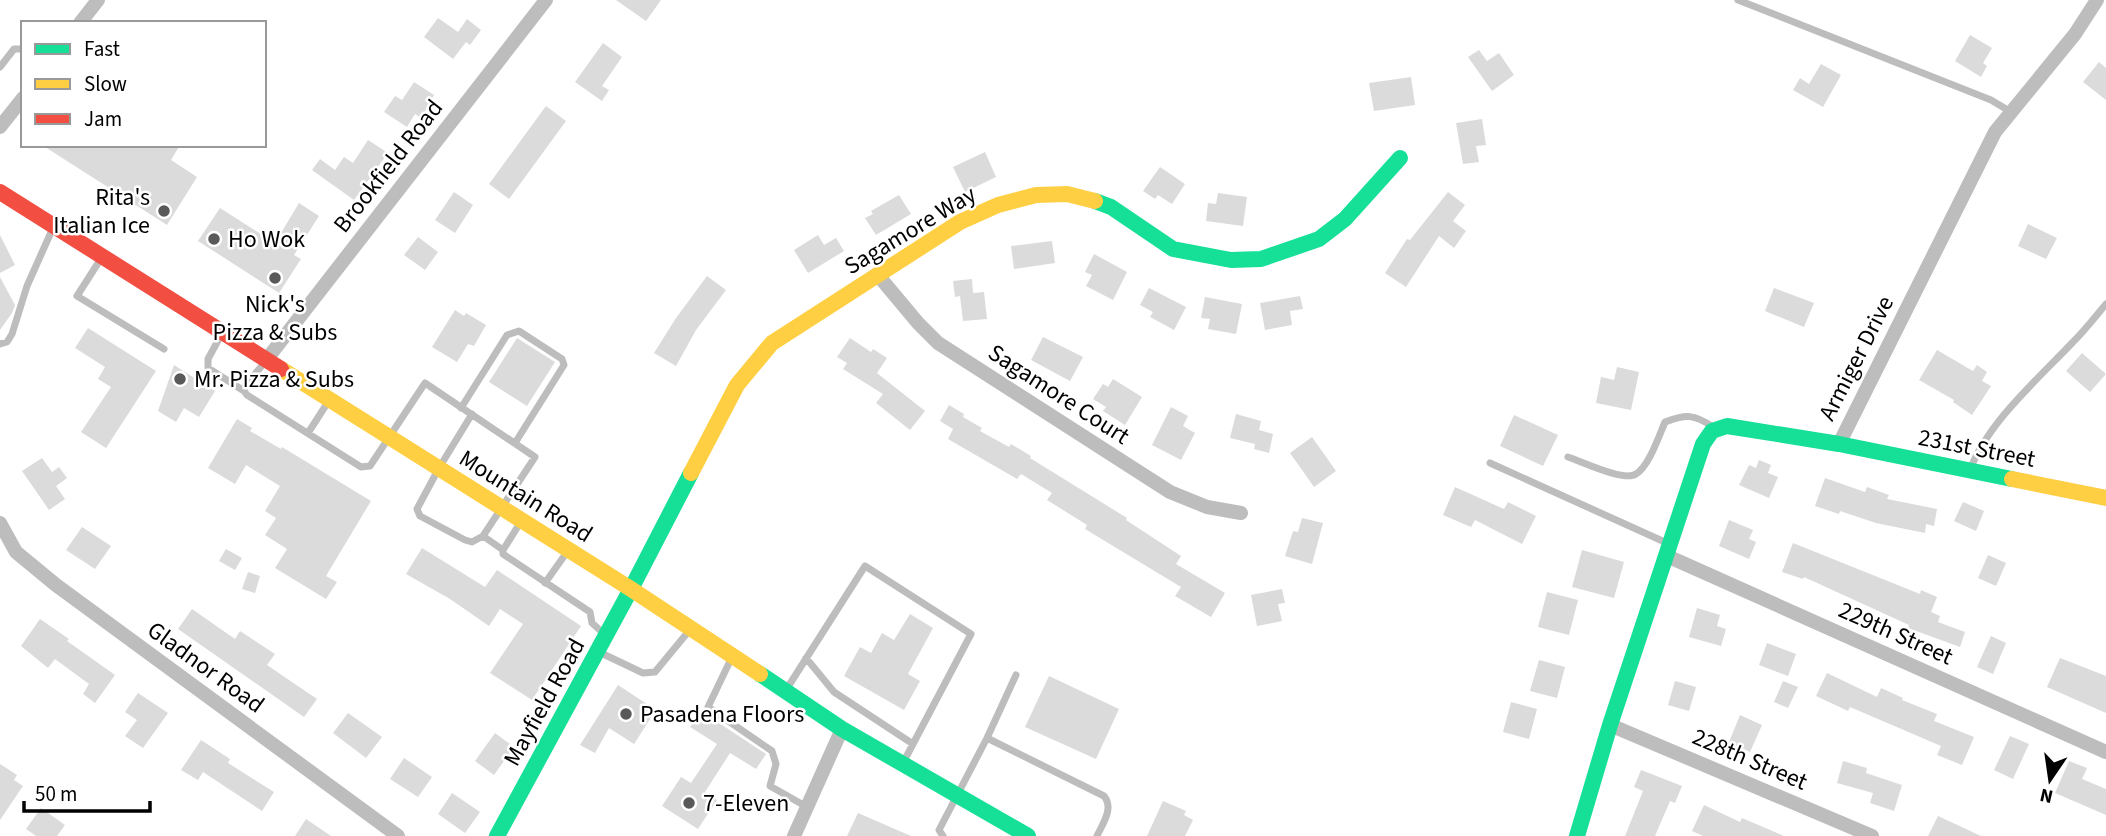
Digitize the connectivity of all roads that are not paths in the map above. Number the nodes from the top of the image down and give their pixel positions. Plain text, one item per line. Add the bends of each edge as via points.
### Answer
1 (98, 0) edge
2 (545, 0) edge
3 (1738, 0) edge
4 (2097, 0) edge
5 (82, 21) edge
6 (21, 49) edge
7 (0, 68) edge
8 (21, 100) edge
9 (2011, 112) junction
10 (0, 127) edge
11 (1400, 158) dead end
12 (0, 192) edge
13 (54, 226) junction
14 (102, 256) junction
15 (877, 274) junction
16 (2106, 304) edge
17 (223, 331) junction
18 (0, 344) edge
19 (164, 349) dead end
20 (267, 359) junction
21 (244, 391) junction
22 (330, 399) junction
23 (461, 408) junction
24 (472, 414) junction
25 (1716, 430) junction
26 (308, 433) junction
27 (390, 437) junction
28 (515, 443) junction
29 (1839, 444) junction
30 (1569, 457) dead end
31 (1490, 463) dead end
32 (439, 468) junction
33 (1970, 470) junction
34 (2106, 498) edge
35 (502, 508) junction
36 (1241, 513) dead end
37 (522, 520) junction
38 (0, 523) edge
39 (484, 536) junction
40 (568, 549) junction
41 (503, 550) junction
42 (1669, 551) junction
43 (545, 583) junction
44 (631, 589) junction
45 (691, 629) junction
46 (606, 635) junction
47 (597, 651) junction
48 (732, 656) junction
49 (806, 658) junction
50 (1016, 675) dead end
51 (785, 691) junction
52 (1610, 725) junction
53 (842, 729) junction
54 (987, 738) junction
55 (913, 744) junction
56 (2106, 752) edge
57 (903, 764) junction
58 (957, 795) junction
59 (807, 807) junction
60 (398, 836) edge
61 (497, 836) edge
62 (794, 836) edge
63 (943, 836) edge
64 (1028, 836) edge
65 (1097, 836) edge
66 (1577, 836) edge
67 (1872, 836) edge

1 - 5 street
2 - 20 street, Brookfield Road
3 - 9 lane via 1991,100
4 - 9 street, Armiger Drive
6 - 7 lane via 14,49
8 - 10 street
9 - 29 street, Armiger Drive via 1995,132
11 - 15 street, Sagamore Way via 1345,219 1319,239 1261,259 1231,260 1173,248 1111,207 1067,194 1036,195 960,222
12 - 13 street, Mountain Road
13 - 14 street, Mountain Road
13 - 18 lane via 12,334
14 - 17 street, Mountain Road
14 - 19 lane via 77,296
15 - 36 street, Sagamore Court via 938,343 1170,492 1208,507
15 - 44 street, Sagamore Way via 772,343 737,385
16 - 33 lane via 2019,398 1977,452
17 - 20 street, Mountain Road
17 - 21 lane via 208,368
20 - 21 lane
20 - 22 street, Mountain Road
21 - 26 lane
22 - 26 lane
22 - 27 street, Mountain Road
23 - 24 lane
23 - 27 lane via 425,383
23 - 28 lane via 507,335 519,331 562,359 564,365
24 - 28 lane
24 - 32 lane
25 - 29 street, Armiger Drive via 1727,426
25 - 30 lane via 1700,418 1683,415 1665,422 1644,466 1634,476 1624,477
25 - 42 street via 1703,444
26 - 27 lane via 364,467 370,466
27 - 32 street, Mountain Road
28 - 35 lane via 535,457
29 - 33 street, 231st Street
31 - 42 lane
32 - 35 street, Mountain Road
32 - 39 lane via 417,513 465,540
33 - 34 street, 231st Street
35 - 37 street, Mountain Road
35 - 39 lane
37 - 40 street, Mountain Road
37 - 41 lane
38 - 60 street, Gladnor Road via 16,552 56,584
39 - 41 lane
40 - 43 lane
40 - 44 street, Mountain Road
41 - 43 lane
42 - 52 street
42 - 56 street, 229th Street
43 - 46 lane via 590,612 595,627
44 - 45 street, Mountain Road
44 - 46 street, Mayfield Road
45 - 47 lane via 650,673
45 - 48 street, Mountain Road
46 - 47 street, Mayfield Road
47 - 61 street, Mayfield Road
48 - 51 street, Mountain Road
48 - 59 lane via 708,707 772,751 776,764 770,786
49 - 51 lane
49 - 55 lane via 834,692
49 - 55 lane via 865,566 971,634
50 - 54 lane
51 - 53 street, Mountain Road
52 - 66 street
52 - 67 street, 228th Street
53 - 57 street, Mountain Road
53 - 59 street
54 - 58 lane
54 - 65 lane via 1104,796 1109,809
55 - 57 lane
57 - 58 street, Mountain Road
58 - 63 lane via 939,830
58 - 64 street, Mountain Road
59 - 62 street

